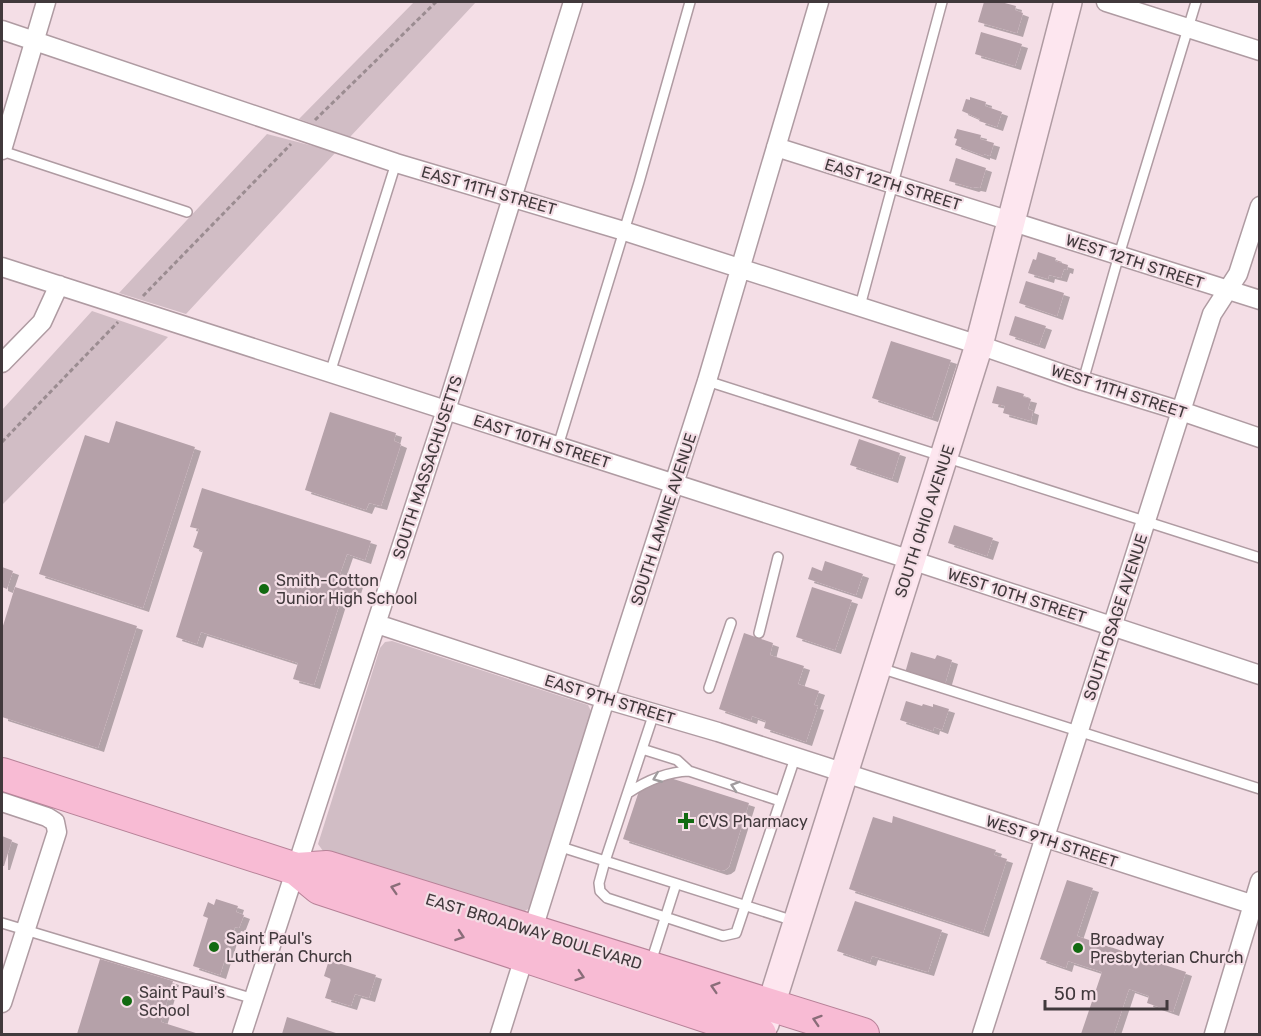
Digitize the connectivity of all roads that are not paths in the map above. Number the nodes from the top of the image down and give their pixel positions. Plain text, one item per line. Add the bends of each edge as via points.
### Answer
1 (46, 2) edge
2 (573, 2) edge
3 (690, 2) edge
4 (819, 2) edge
5 (942, 2) edge
6 (1068, 2) edge
7 (1106, 2) edge
8 (1196, 2) edge
9 (1188, 28) junction
10 (2, 30) edge
11 (34, 41) junction
12 (1260, 51) edge
13 (776, 147) junction
14 (2, 151) edge
15 (396, 163) junction
16 (893, 184) junction
17 (512, 196) junction
18 (1260, 206) edge
19 (187, 212) dead end
20 (1011, 221) junction
21 (624, 231) junction
22 (1119, 255) junction
23 (2, 267) edge
24 (741, 268) junction
25 (59, 285) junction
26 (1227, 290) junction
27 (1260, 300) edge
28 (860, 306) junction
29 (979, 345) junction
30 (2, 363) edge
31 (330, 373) junction
32 (707, 381) junction
33 (1083, 381) junction
34 (446, 410) junction
35 (1181, 411) junction
36 (1260, 438) edge
37 (558, 446) junction
38 (944, 457) junction
39 (674, 484) junction
40 (1145, 521) junction
41 (778, 557) dead end
42 (1260, 558) edge
43 (911, 560) junction
44 (731, 623) dead end
45 (377, 624) junction
46 (1112, 627) junction
47 (759, 633) dead end
48 (878, 667) junction
49 (1260, 675) edge
50 (709, 688) dead end
51 (605, 699) junction
52 (654, 713) junction
53 (1079, 730) junction
54 (642, 749) junction
55 (795, 758) junction
56 (689, 771) junction
57 (2, 774) edge
58 (844, 774) junction
59 (1260, 789) edge
60 (627, 794) junction
61 (780, 801) junction
62 (2, 802) edge
63 (1045, 838) junction
64 (558, 846) junction
65 (605, 861) junction
66 (296, 868) junction
67 (1260, 881) edge
68 (676, 884) junction
69 (745, 906) junction
70 (1256, 906) edge
71 (666, 917) junction
72 (797, 922) junction
73 (2, 923) edge
74 (25, 931) junction
75 (528, 944) junction
76 (650, 967) junction
77 (254, 999) junction
78 (2, 1003) edge
79 (771, 1005) junction
80 (242, 1035) edge
81 (500, 1035) edge
82 (761, 1035) edge
83 (862, 1035) edge
84 (982, 1035) edge
85 (1214, 1035) edge

1 - 11 street
2 - 17 street, SOUTH MASSACHUSETTS
3 - 21 lane
4 - 13 street, SOUTH LAMINE AVENUE
5 - 16 lane
6 - 20 main road, SOUTH OHIO AVENUE
7 - 9 street
8 - 9 lane
9 - 12 street
9 - 22 lane
10 - 11 street, EAST 11TH STREET
11 - 14 street
11 - 15 street, EAST 11TH STREET
13 - 16 street, EAST 12TH STREET
13 - 24 street, SOUTH LAMINE AVENUE
14 - 19 lane
15 - 17 street, EAST 11TH STREET
15 - 31 lane
16 - 20 street, EAST 12TH STREET
16 - 28 lane
17 - 21 street, EAST 11TH STREET
17 - 34 street, SOUTH MASSACHUSETTS
18 - 26 street, SOUTH OSAGE AVENUE via 1238,274
20 - 22 street, WEST 12TH STREET
20 - 29 main road, SOUTH OHIO AVENUE
21 - 24 street, EAST 11TH STREET
21 - 37 lane
22 - 26 street, WEST 12TH STREET
22 - 33 lane
23 - 25 street, EAST 10TH STREET
24 - 28 street, EAST 11TH STREET
24 - 32 street, SOUTH LAMINE AVENUE
25 - 30 street via 42,322
25 - 31 street, EAST 10TH STREET
26 - 27 street, WEST 12TH STREET
26 - 35 street, SOUTH OSAGE AVENUE via 1212,314
28 - 29 street, EAST 11TH STREET
29 - 33 street, WEST 11TH STREET
29 - 38 main road, SOUTH OHIO AVENUE
31 - 34 street, EAST 10TH STREET
32 - 38 lane
32 - 39 street, SOUTH LAMINE AVENUE
33 - 35 street, WEST 11TH STREET
34 - 37 street, EAST 10TH STREET
34 - 45 street, SOUTH MASSACHUSETTS
35 - 36 street, WEST 11TH STREET
35 - 40 street, SOUTH OSAGE AVENUE
37 - 39 street, EAST 10TH STREET
38 - 40 lane
38 - 43 main road, SOUTH OHIO AVENUE
39 - 43 street, EAST 10TH STREET
39 - 51 street, SOUTH LAMINE AVENUE
40 - 42 lane
40 - 46 street, SOUTH OSAGE AVENUE
41 - 47 lane
43 - 46 street, WEST 10TH STREET
43 - 48 main road, SOUTH OHIO AVENUE
44 - 50 lane
45 - 51 street, EAST 9TH STREET
45 - 66 street, SOUTH MASSACHUSETTS
46 - 49 street, WEST 10TH STREET
46 - 53 street, SOUTH OSAGE AVENUE
48 - 53 lane
48 - 58 main road, SOUTH OHIO AVENUE
51 - 52 street, EAST 9TH STREET
51 - 64 street, SOUTH LAMINE AVENUE
52 - 54 lane
52 - 55 street, EAST 9TH STREET
53 - 59 lane
53 - 63 street, SOUTH OSAGE AVENUE
54 - 56 lane via 677,760
54 - 60 lane
55 - 58 street, EAST 9TH STREET
55 - 61 lane
56 -> 60 lane via 663,776
61 -> 56 lane
57 - 66 highway, EAST BROADWAY BOULEVARD
58 - 63 street, WEST 9TH STREET
58 - 72 main road, SOUTH OHIO AVENUE
60 - 65 lane
61 - 69 lane
62 - 74 street via 47,817 55,822 57,832
63 - 70 street, WEST 9TH STREET
63 - 84 street, SOUTH OSAGE AVENUE
64 - 65 lane
64 - 75 street, SOUTH LAMINE AVENUE
65 - 68 lane
65 - 71 lane via 600,891 608,898
66 - 75 highway, EAST BROADWAY BOULEVARD via 327,867
66 - 77 street, SOUTH MASSACHUSETTS
67 - 70 street
68 - 69 lane
68 - 71 lane
69 - 71 lane via 736,933 723,936
69 - 72 lane
70 - 85 street
71 - 76 lane
72 - 79 main road, SOUTH OHIO AVENUE
73 - 74 lane
74 - 77 lane
74 - 78 street
75 - 76 highway, EAST BROADWAY BOULEVARD
75 - 81 street, SOUTH LAMINE AVENUE
75 -> 82 highway, EAST BROADWAY BOULEVARD
79 -> 76 highway, EAST BROADWAY BOULEVARD
77 - 80 street, SOUTH MASSACHUSETTS
79 - 82 main road, SOUTH OHIO AVENUE
83 -> 79 highway, EAST BROADWAY BOULEVARD

